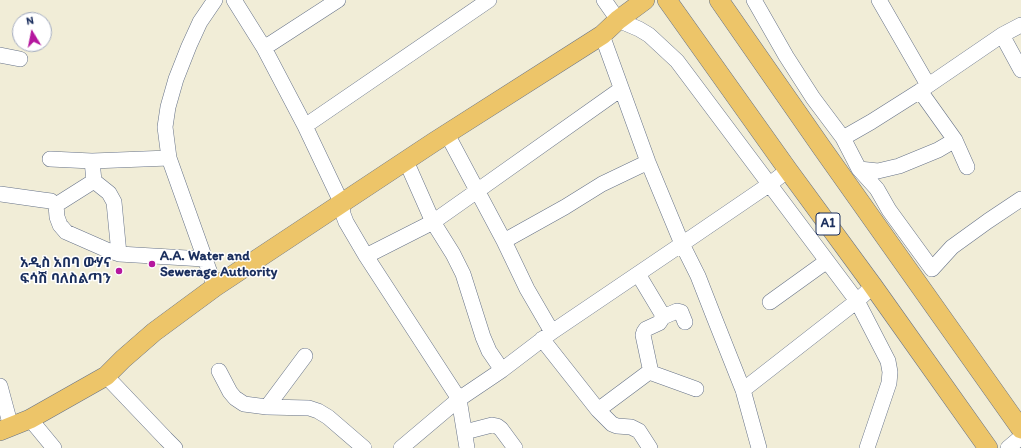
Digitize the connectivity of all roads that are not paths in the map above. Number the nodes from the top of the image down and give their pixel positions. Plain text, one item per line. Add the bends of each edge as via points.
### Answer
1 (215, 0) edge
2 (234, 0) edge
3 (338, 0) edge
4 (489, 0) edge
5 (604, 0) edge
6 (666, 0) edge
7 (719, 0) edge
8 (754, 0) edge
9 (879, 0) edge
10 (643, 1) edge
11 (618, 20) junction
12 (1021, 25) edge
13 (602, 35) junction
14 (1002, 35) junction
15 (264, 48) junction
16 (0, 55) edge
17 (20, 59) dead end
18 (1021, 70) edge
19 (924, 88) junction
20 (621, 89) junction
21 (305, 126) junction
22 (447, 134) junction
23 (843, 138) junction
24 (955, 140) junction
25 (169, 158) junction
26 (50, 159) dead end
27 (92, 161) junction
28 (406, 161) junction
29 (648, 162) junction
30 (967, 167) dead end
31 (788, 170) junction
32 (859, 170) junction
33 (94, 181) junction
34 (770, 184) junction
35 (477, 191) junction
36 (0, 194) edge
37 (1021, 199) edge
38 (342, 204) junction
39 (56, 205) junction
40 (433, 222) junction
41 (504, 241) junction
42 (682, 244) junction
43 (119, 254) junction
44 (366, 256) junction
45 (204, 259) junction
46 (827, 261) junction
47 (638, 274) junction
48 (873, 286) junction
49 (215, 287) junction
50 (857, 301) junction
51 (770, 302) dead end
52 (663, 317) junction
53 (685, 322) dead end
54 (547, 336) junction
55 (305, 356) dead end
56 (502, 370) junction
57 (218, 371) dead end
58 (649, 372) junction
59 (106, 376) junction
60 (0, 386) edge
61 (696, 390) dead end
62 (742, 390) junction
63 (459, 399) junction
64 (267, 407) junction
65 (598, 410) junction
66 (30, 419) junction
67 (6, 429) edge
68 (1021, 429) edge
69 (465, 432) junction
70 (1021, 438) edge
71 (54, 448) edge
72 (175, 448) edge
73 (364, 448) edge
74 (401, 448) edge
75 (467, 448) edge
76 (515, 448) edge
77 (650, 448) edge
78 (759, 448) edge
79 (867, 448) edge
80 (988, 448) edge
81 (1008, 448) edge

1 - 25 street via 200,22 176,79 165,127
2 - 15 street
3 - 15 street
4 - 21 street
5 - 11 street
6 - 31 main road, A1
7 - 68 main road
8 - 23 street via 813,98
9 - 19 street
10 - 11 main road
11 - 13 main road
11 - 34 street via 649,35 677,61
12 - 14 street
13 - 20 street
13 - 22 main road
14 - 18 street
14 - 19 street
15 - 21 street
16 - 17 street
19 - 23 street
19 - 24 street
20 - 29 street
20 - 35 street
21 - 38 street
22 - 28 main road
22 - 35 street
23 - 32 street
24 - 30 street
24 - 32 street via 899,166 878,171
25 - 27 street
25 - 45 street
26 - 27 street
27 - 33 street
28 - 38 main road
28 - 40 street
29 - 41 street via 602,184
29 - 42 street
31 - 34 street
31 - 48 main road, A1
32 - 37 street via 877,189 889,210 932,269 952,247
33 - 39 street
33 - 43 street via 114,202
34 - 42 street
34 - 46 street
35 - 40 street
35 - 41 street
36 - 39 street via 50,201
38 - 44 street via 346,222
38 - 49 main road
39 - 43 street via 56,217 66,232
40 - 44 street
40 - 56 street via 453,254 483,337
41 - 54 street
42 - 47 street
42 - 62 street via 698,276
43 - 45 street
44 - 63 street
45 - 49 street
46 - 50 street
46 - 51 street
47 - 52 street
47 - 54 street
48 - 50 street
48 - 80 main road, A1
49 - 59 main road via 154,332
50 - 62 street
50 - 79 street via 888,360 890,372 889,383
52 - 53 street via 677,311 681,312
52 - 58 street via 659,323 646,329 643,335
54 - 56 street
54 - 65 street
55 - 64 street
56 - 63 street
57 - 64 street via 235,398 244,404
58 - 61 street
58 - 65 street
59 - 66 main road
59 - 72 street
60 - 67 street
62 - 78 street
63 - 69 street
63 - 74 street
64 - 73 street via 309,408 318,411
65 - 77 street via 612,424 632,427 639,431
66 - 67 main road
66 - 71 street
69 - 75 street
69 - 76 street via 497,426
70 - 81 street

